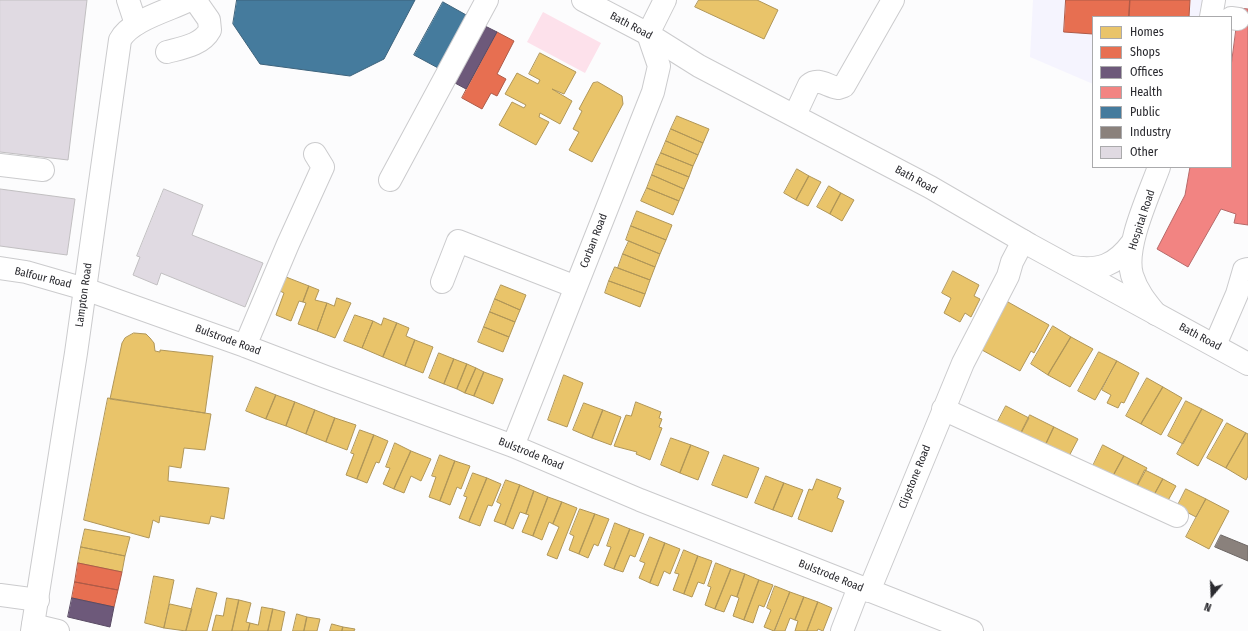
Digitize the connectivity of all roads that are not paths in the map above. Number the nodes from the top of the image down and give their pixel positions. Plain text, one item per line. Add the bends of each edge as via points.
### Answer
1 (128, 0) edge
2 (190, 0) edge
3 (195, 0) edge
4 (487, 0) edge
5 (583, 0) edge
6 (664, 0) edge
7 (893, 0) edge
8 (136, 24) junction
9 (648, 34) junction
10 (167, 52) dead end
11 (795, 115) junction
12 (315, 154) dead end
13 (0, 165) edge
14 (1159, 168) edge
15 (43, 170) dead end
16 (390, 180) dead end
17 (1023, 241) junction
18 (1132, 244) junction
19 (1072, 267) junction
20 (0, 268) edge
21 (1248, 269) edge
22 (442, 282) dead end
23 (576, 287) junction
24 (85, 289) junction
25 (1156, 314) junction
26 (1215, 345) junction
27 (245, 346) junction
28 (1248, 364) edge
29 (943, 409) junction
30 (513, 446) junction
31 (1177, 516) dead end
32 (864, 589) junction
33 (0, 595) edge
34 (38, 600) junction
35 (33, 628) edge
36 (58, 631) edge
37 (842, 631) edge
38 (972, 631) edge

1 - 8 street
2 - 8 street, Lampton Road
3 - 10 street via 209,20 210,30 204,38 193,44
4 - 16 street
5 - 9 street, Bath Road
6 - 9 street
7 - 11 street via 844,86 838,88 818,81 812,82 808,85
8 - 24 street, Lampton Road via 124,32 120,40
9 - 11 street, Bath Road via 699,66
9 - 23 street, Corban Road via 658,66 653,92
11 - 17 street, Bath Road via 930,187
12 - 27 street via 323,167
13 - 15 street
14 - 18 street, Hospital Road
17 - 19 street, Bath Road
17 - 29 street, Clipstone Road via 1008,276 964,353
18 - 19 street via 1125,253 1103,267 1089,270
18 - 25 street, Hospital Road via 1132,274 1145,301
19 - 25 street, Bath Road
20 - 24 street, Balfour Road via 26,272
21 - 26 street via 1244,270 1237,294
22 - 23 street via 458,241
23 - 30 street, Corban Road
24 - 27 street, Bulstrode Road
24 - 34 street, Lampton Road
25 - 26 street, Bath Road
26 - 28 street, Bath Road
27 - 30 street, Bulstrode Road
29 - 31 street
29 - 32 street, Clipstone Road
30 - 32 street, Bulstrode Road via 640,500
32 - 37 street, Clipstone Road
32 - 38 street, Bulstrode Road
33 - 34 street
34 - 35 street, Lampton Road
35 - 36 street

